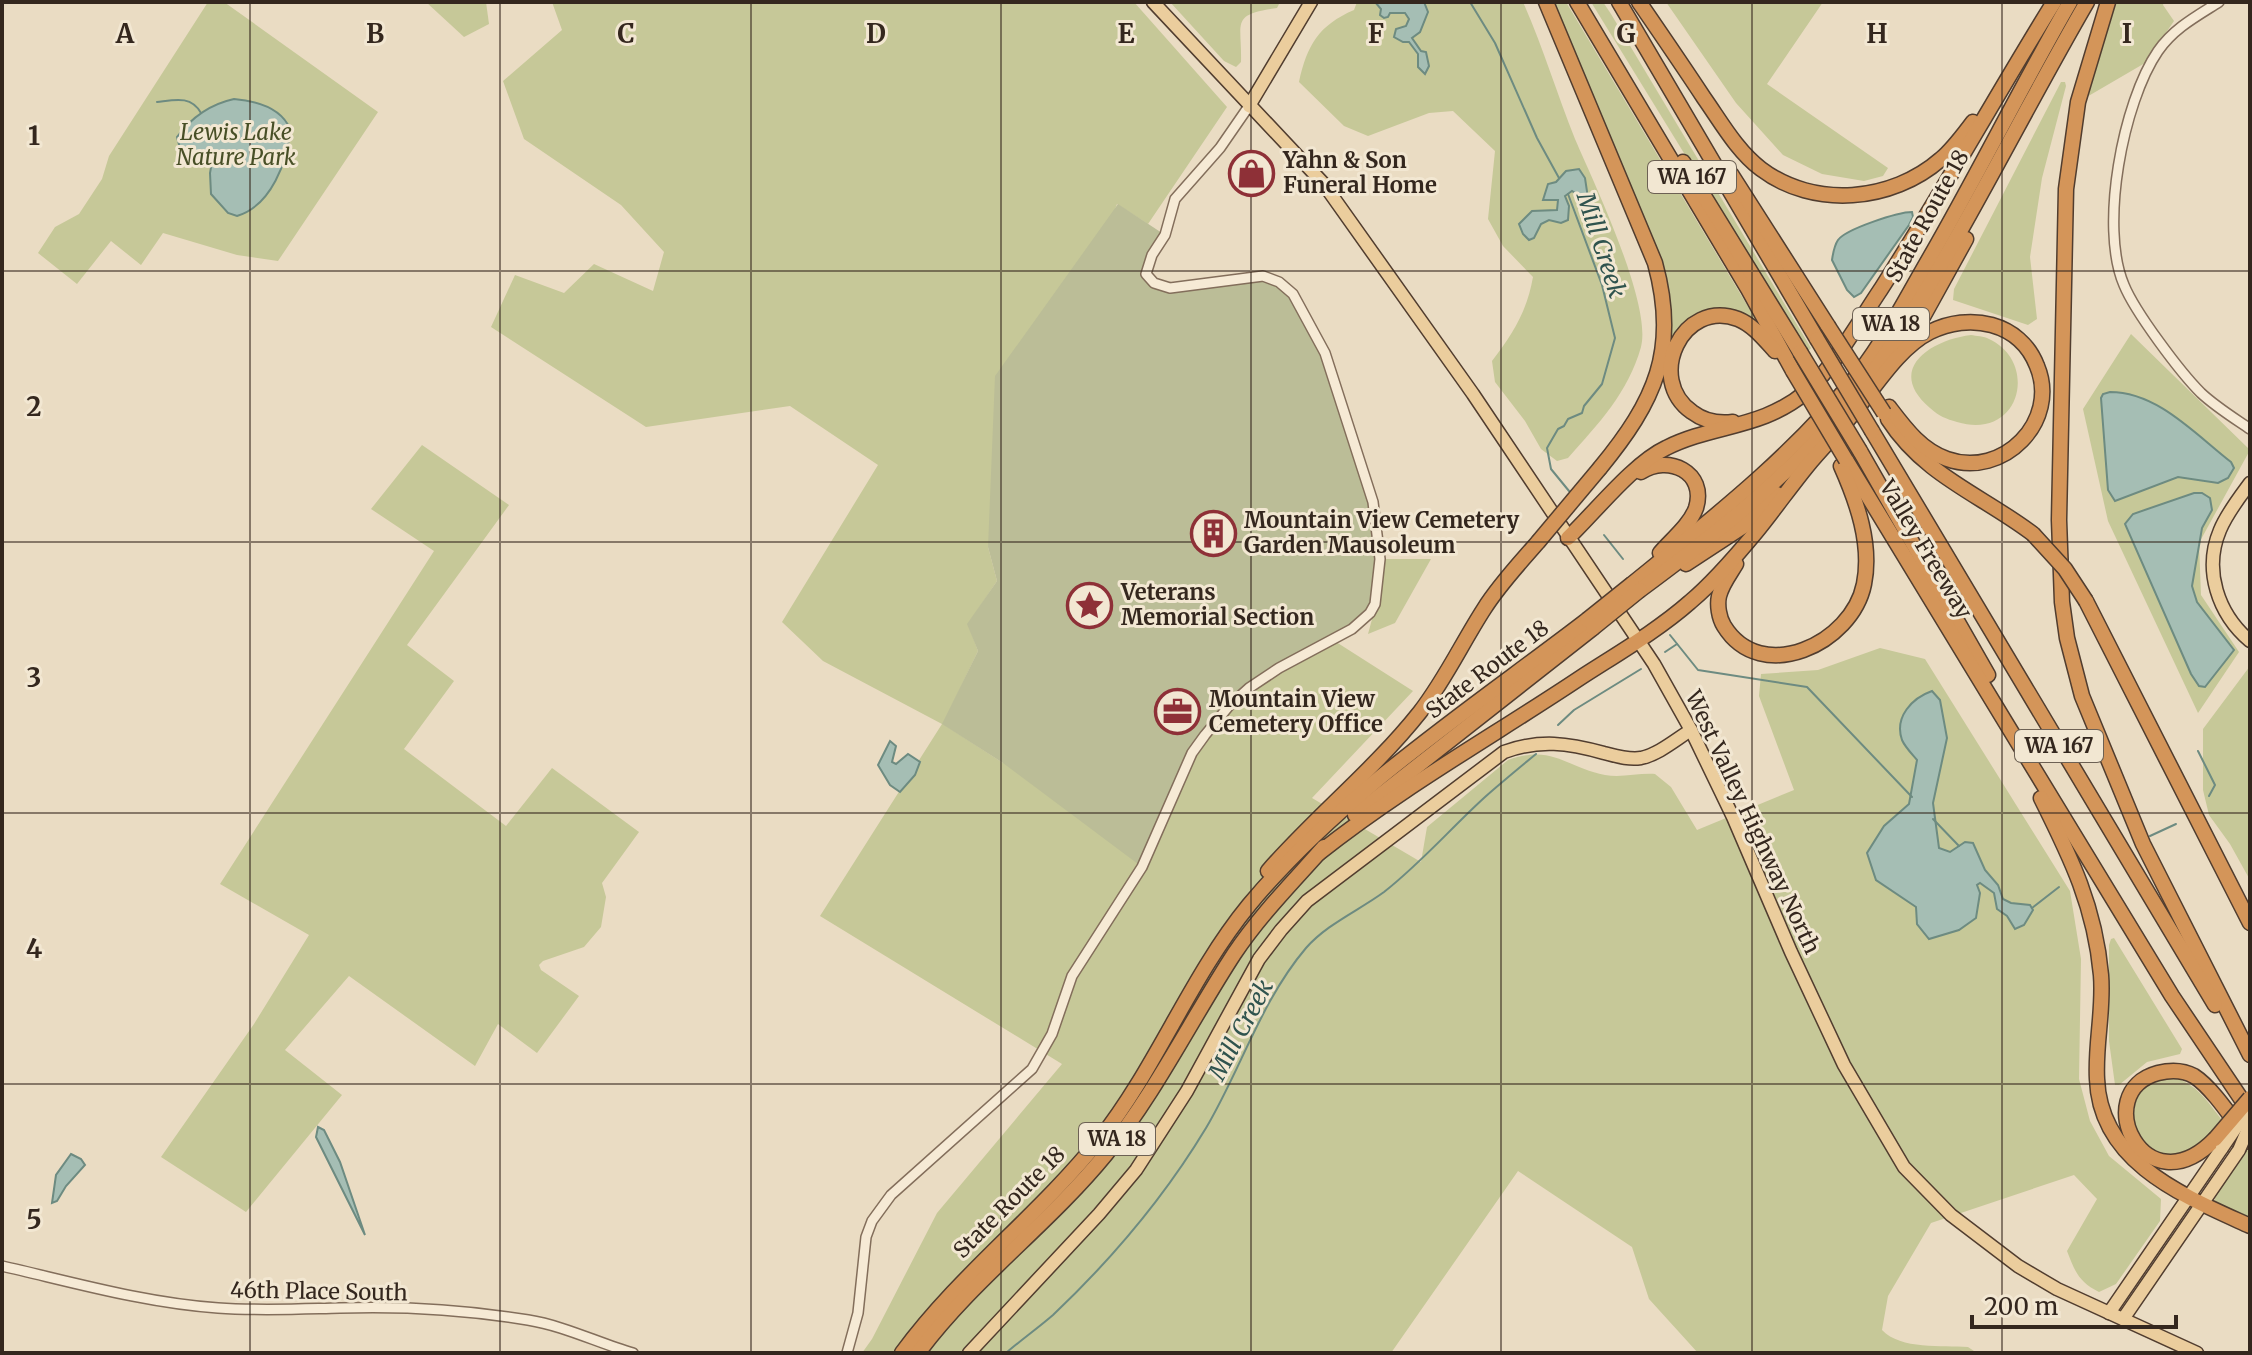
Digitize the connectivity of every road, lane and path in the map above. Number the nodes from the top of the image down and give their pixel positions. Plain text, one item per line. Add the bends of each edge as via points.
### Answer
1 (1153, 2) edge
2 (1311, 2) edge
3 (1546, 2) edge
4 (1577, 2) edge
5 (1584, 2) edge
6 (1619, 2) edge
7 (1639, 2) edge
8 (2054, 2) edge
9 (2070, 2) edge
10 (2087, 2) edge
11 (2108, 2) edge
12 (2219, 2) edge
13 (2034, 33) junction
14 (2068, 34) junction
15 (1639, 35) junction
16 (1249, 106) junction
17 (1793, 371) junction
18 (1881, 378) junction
19 (1887, 410) junction
20 (1765, 418) junction
21 (2250, 429) edge
22 (1843, 462) junction
23 (1810, 463) junction
24 (2250, 483) edge
25 (1607, 500) junction
26 (1755, 533) junction
27 (1568, 538) junction
28 (1653, 580) junction
29 (1636, 587) junction
30 (1590, 624) junction
31 (1638, 641) junction
32 (2250, 641) edge
33 (1968, 660) junction
34 (1691, 730) junction
35 (2206, 835) junction
36 (1319, 853) junction
37 (2092, 864) junction
38 (2250, 923) edge
39 (2250, 938) edge
40 (1201, 977) junction
41 (2250, 1057) edge
42 (2250, 1098) edge
43 (2250, 1110) edge
44 (2250, 1124) edge
45 (2250, 1133) edge
46 (2218, 1144) junction
47 (2244, 1146) edge
48 (2196, 1201) junction
49 (2250, 1226) edge
50 (2, 1266) edge
51 (2109, 1313) junction
52 (2123, 1319) junction
53 (633, 1353) edge
54 (847, 1353) edge
55 (902, 1353) edge
56 (918, 1353) edge
57 (969, 1353) edge
58 (2197, 1353) edge

1 - 16 main road, West Valley Highway North
2 - 16 main road
3 - 40 highway, bridge via 1655,263 1663,301 1658,373 1624,439 1484,609 1422,710 1269,870 1226,927
4 - 17 highway, WA 167
5 - 37 highway, WA 167, bridge via 1860,451
6 - 15 highway, Valley Freeway / WA 167
7 - 13 highway via 1731,137 1754,162 1800,189 1843,196 1884,190 1941,160
8 - 13 highway
9 - 29 highway, State Route 18 / WA 18 via 1897,315 1860,371 1807,432
10 - 14 highway, State Route 18 / WA 18
11 - 41 highway via 2078,102 2066,189 2059,520 2067,638 2082,696 2143,844
12 - 21 street via 2172,34 2145,77 2119,160 2115,249 2127,292 2186,374 2202,394
13 - 20 highway via 1860,321 1808,391
14 - 18 highway via 1951,269
14 - 28 highway, State Route 18 / WA 18 via 1915,310 1863,386 1817,441
15 - 19 highway, bridge
15 - 41 highway, Valley Freeway / WA 167, bridge via 2162,920
16 - 27 main road, West Valley Highway North via 1323,183
16 - 54 street via 1179,193 1146,274 1170,288 1263,276 1293,294 1320,340 1364,466 1380,545 1377,592 1362,622 1263,678 1229,706 1192,753 1142,867 1077,967 1052,1034 1032,1069 882,1205 866,1237 858,1313
17 - 20 highway via 1740,320 1709,318 1680,336 1669,367 1672,387 1685,408 1723,423
17 - 22 highway, WA 167, bridge
18 - 19 highway via 1927,333 1971,321 2000,327 2015,337 2033,358 2043,387 2040,415 2027,436 2004,455 1975,463 1929,450
18 - 23 highway
19 - 35 highway, bridge via 1901,439 1930,468 2033,534 2065,569
20 - 25 highway via 1666,448 1645,461
22 - 26 highway via 1864,539 1864,587 1852,613 1816,647 1755,652 1736,641 1720,620 1719,596
22 - 33 highway, Valley Freeway / WA 167
23 - 26 highway
23 - 28 highway via 1744,526
24 - 32 main road via 2220,531 2213,565 2224,611
25 - 27 highway
25 - 29 highway via 1655,464 1680,467 1696,485 1694,513
26 - 31 highway via 1689,603
27 - 31 main road, West Valley Highway North
28 - 29 highway, State Route 18 / WA 18
29 - 30 highway, State Route 18 / WA 18, bridge
30 - 36 highway, State Route 18 / WA 18 via 1358,811
30 - 40 highway, State Route 18 / WA 18 via 1397,765 1322,829 1248,906
31 - 34 main road, West Valley Highway North
31 - 36 highway via 1404,791
33 - 37 highway, Valley Freeway / WA 167
33 - 48 highway via 2083,887 2101,980 2097,1080 2106,1121 2129,1155
34 - 51 main road, West Valley Highway North via 1844,1065 1904,1167 1951,1215 2018,1266
34 - 57 main road via 1641,758 1544,742 1504,752 1307,901 1259,959 1187,1091 1136,1170
35 - 38 highway
35 - 39 highway
36 - 56 highway, State Route 18 / WA 18 via 1236,952 1108,1152 968,1293
37 - 43 highway, Valley Freeway / WA 167 via 2191,1027
40 - 55 highway, State Route 18 / WA 18 via 1100,1139 956,1287
42 - 46 highway, bridge
43 - 46 main road, bridge
44 - 47 main road, bridge
45 - 47 main road, bridge
46 - 47 highway via 2188,1160 2154,1158 2136,1143 2127,1126 2130,1095 2155,1074 2190,1074 2209,1091
46 - 48 main road
47 - 48 main road
48 - 49 highway
48 - 51 main road
48 - 52 main road
50 - 53 street, 46th Place South via 214,1308 385,1309 506,1317 560,1327
51 - 52 main road, West Valley Highway North
52 - 58 main road, West Valley Highway North

